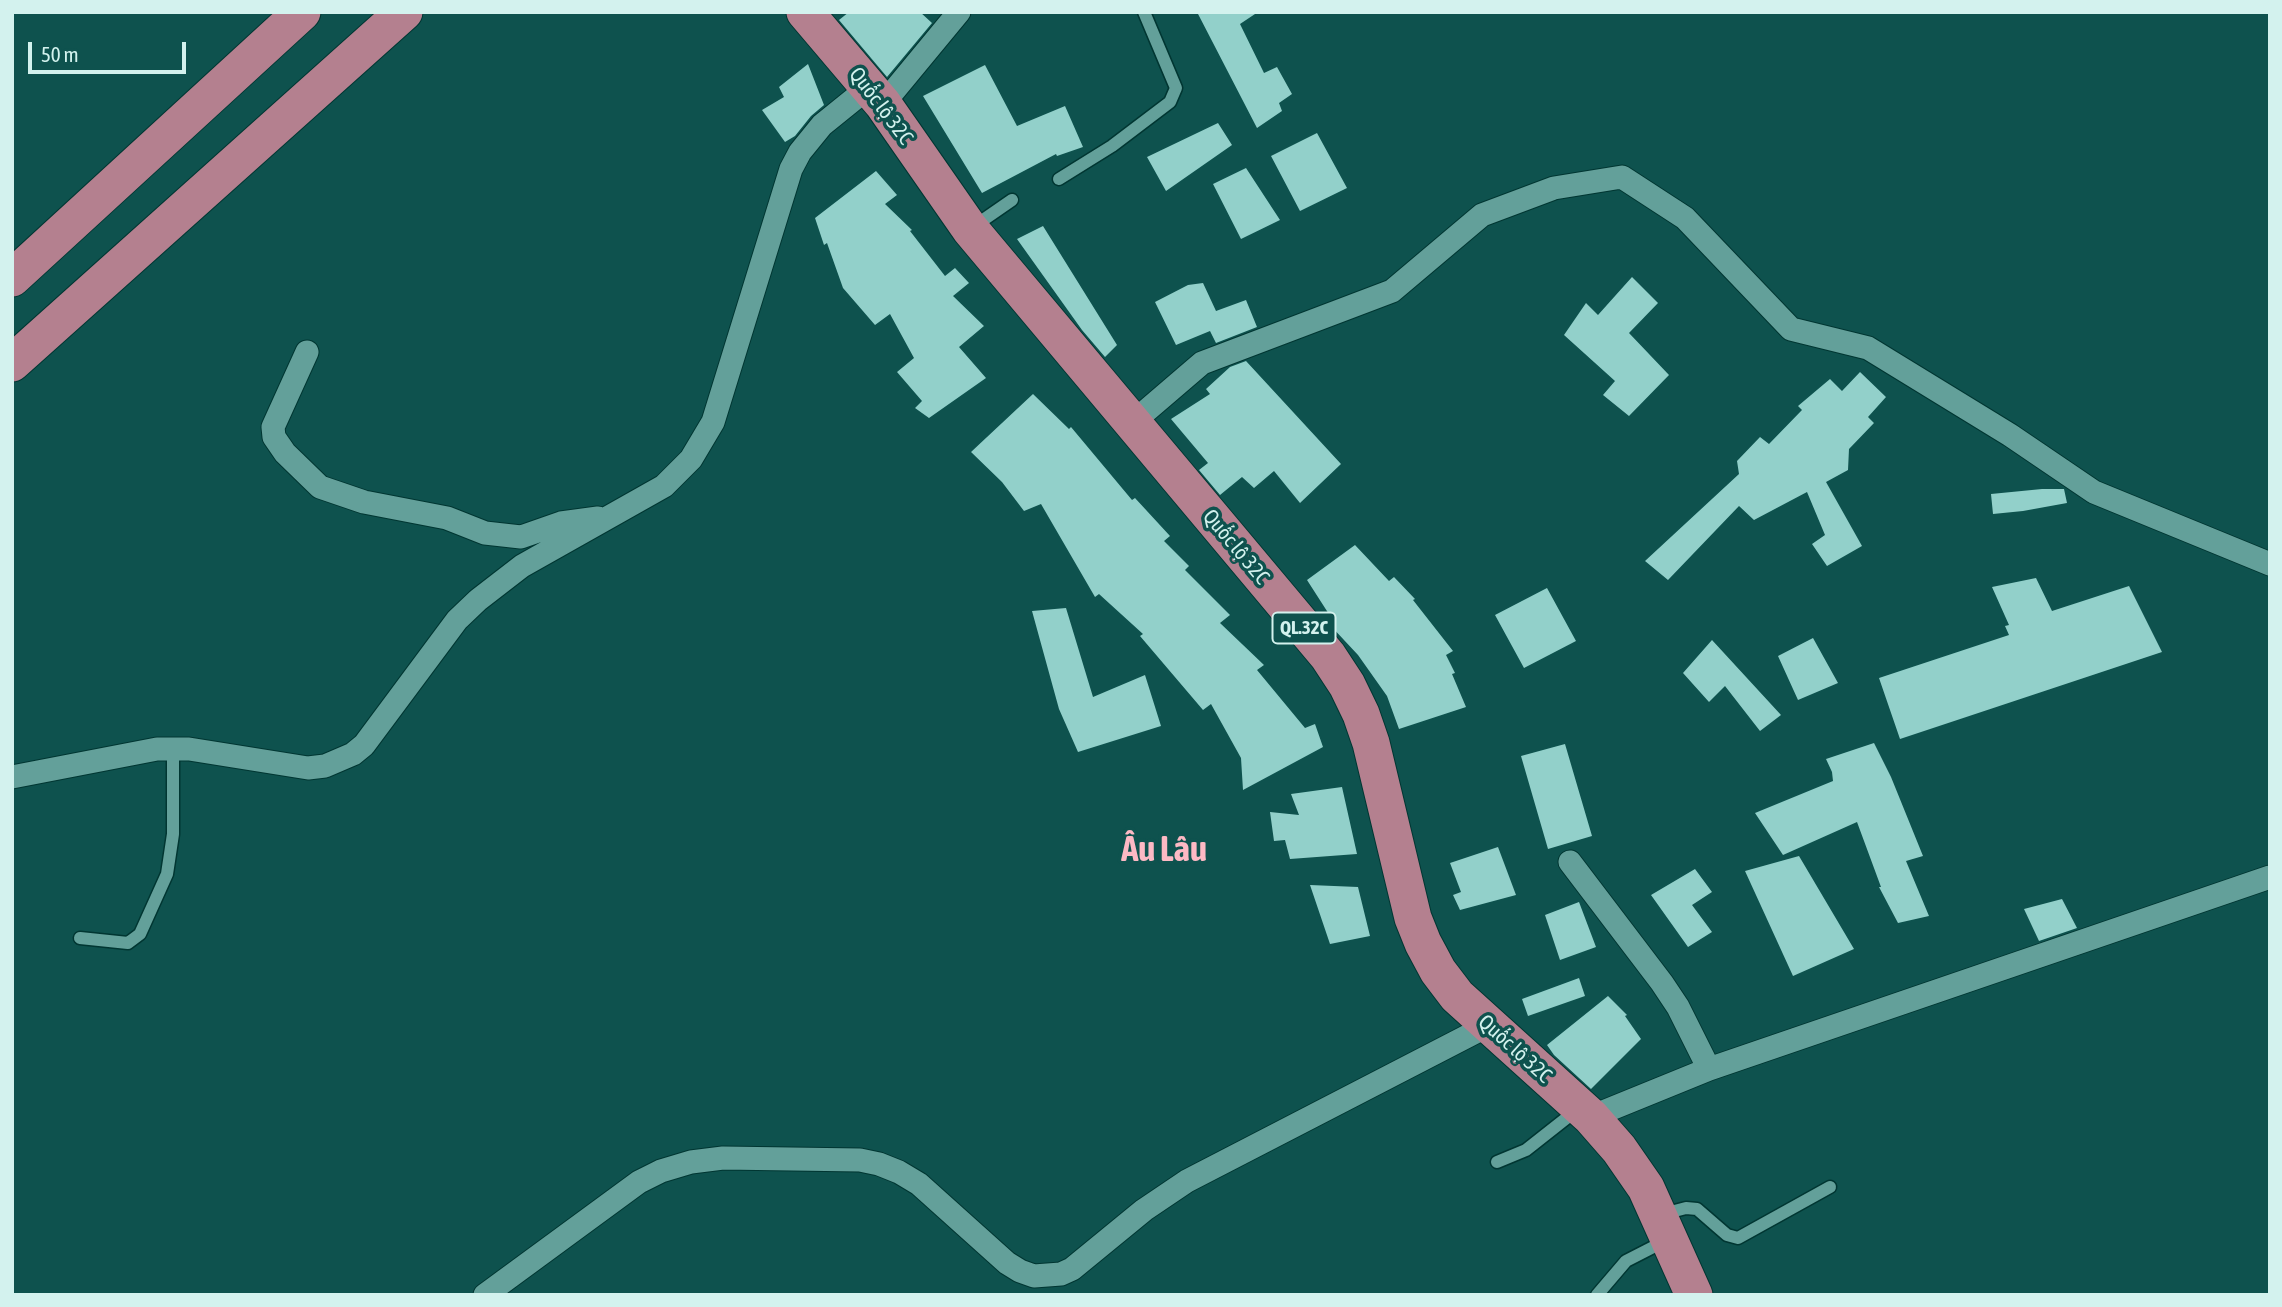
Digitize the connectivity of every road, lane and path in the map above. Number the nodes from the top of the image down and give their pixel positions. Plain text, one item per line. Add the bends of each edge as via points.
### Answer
1 (302, 12) edge
2 (404, 12) edge
3 (806, 12) edge
4 (959, 12) edge
5 (1144, 12) edge
6 (876, 96) junction
7 (1059, 179) dead end
8 (1012, 200) dead end
9 (970, 229) junction
10 (12, 278) edge
11 (307, 352) dead end
12 (12, 363) edge
13 (1132, 424) junction
14 (610, 516) junction
15 (2270, 564) edge
16 (173, 748) junction
17 (12, 777) edge
18 (1570, 862) dead end
19 (2270, 877) edge
20 (80, 938) dead end
21 (1489, 1026) junction
22 (1709, 1069) junction
23 (1586, 1112) junction
24 (1497, 1162) dead end
25 (1830, 1187) dead end
26 (1664, 1227) junction
27 (485, 1295) edge
28 (1597, 1295) edge
29 (1694, 1295) edge

1 - 10 main road
2 - 12 main road
3 - 6 main road, Quốc lộ 32C / QL.32C
4 - 6 street
5 - 7 lane via 1176,89 1170,102
6 - 9 main road, Quốc lộ 32C / QL.32C
6 - 14 street via 822,125 791,169 704,441 664,486
8 - 9 lane
9 - 13 main road, Quốc lộ 32C / QL.32C
11 - 14 street via 273,427 285,453 320,487 364,502 447,518 485,533 520,537 561,523
13 - 15 street via 1202,363 1392,291 1482,215 1554,188 1622,177 1685,218 1791,329 1868,348 2094,492
13 - 21 main road, Quốc lộ 32C / QL.32C via 1328,656 1347,685 1371,743 1423,943 1457,996
14 - 16 street via 522,566 471,607 364,745 340,761 309,768
16 - 17 street
16 - 20 lane via 173,834 167,874 140,934 128,943
18 - 22 street via 1662,983
19 - 22 street
21 - 23 main road, Quốc lộ 32C / QL.32C
21 - 27 street via 1186,1181 1061,1274 1034,1276 1020,1271 919,1184 879,1164 723,1158 691,1162 639,1182
22 - 23 street
23 - 24 lane via 1526,1150
23 - 26 main road, Quốc lộ 32C / QL.32C via 1646,1188
25 - 26 lane via 1738,1238 1727,1236 1697,1209 1686,1208
26 - 28 lane
26 - 29 main road, Quốc lộ 32C / QL.32C

